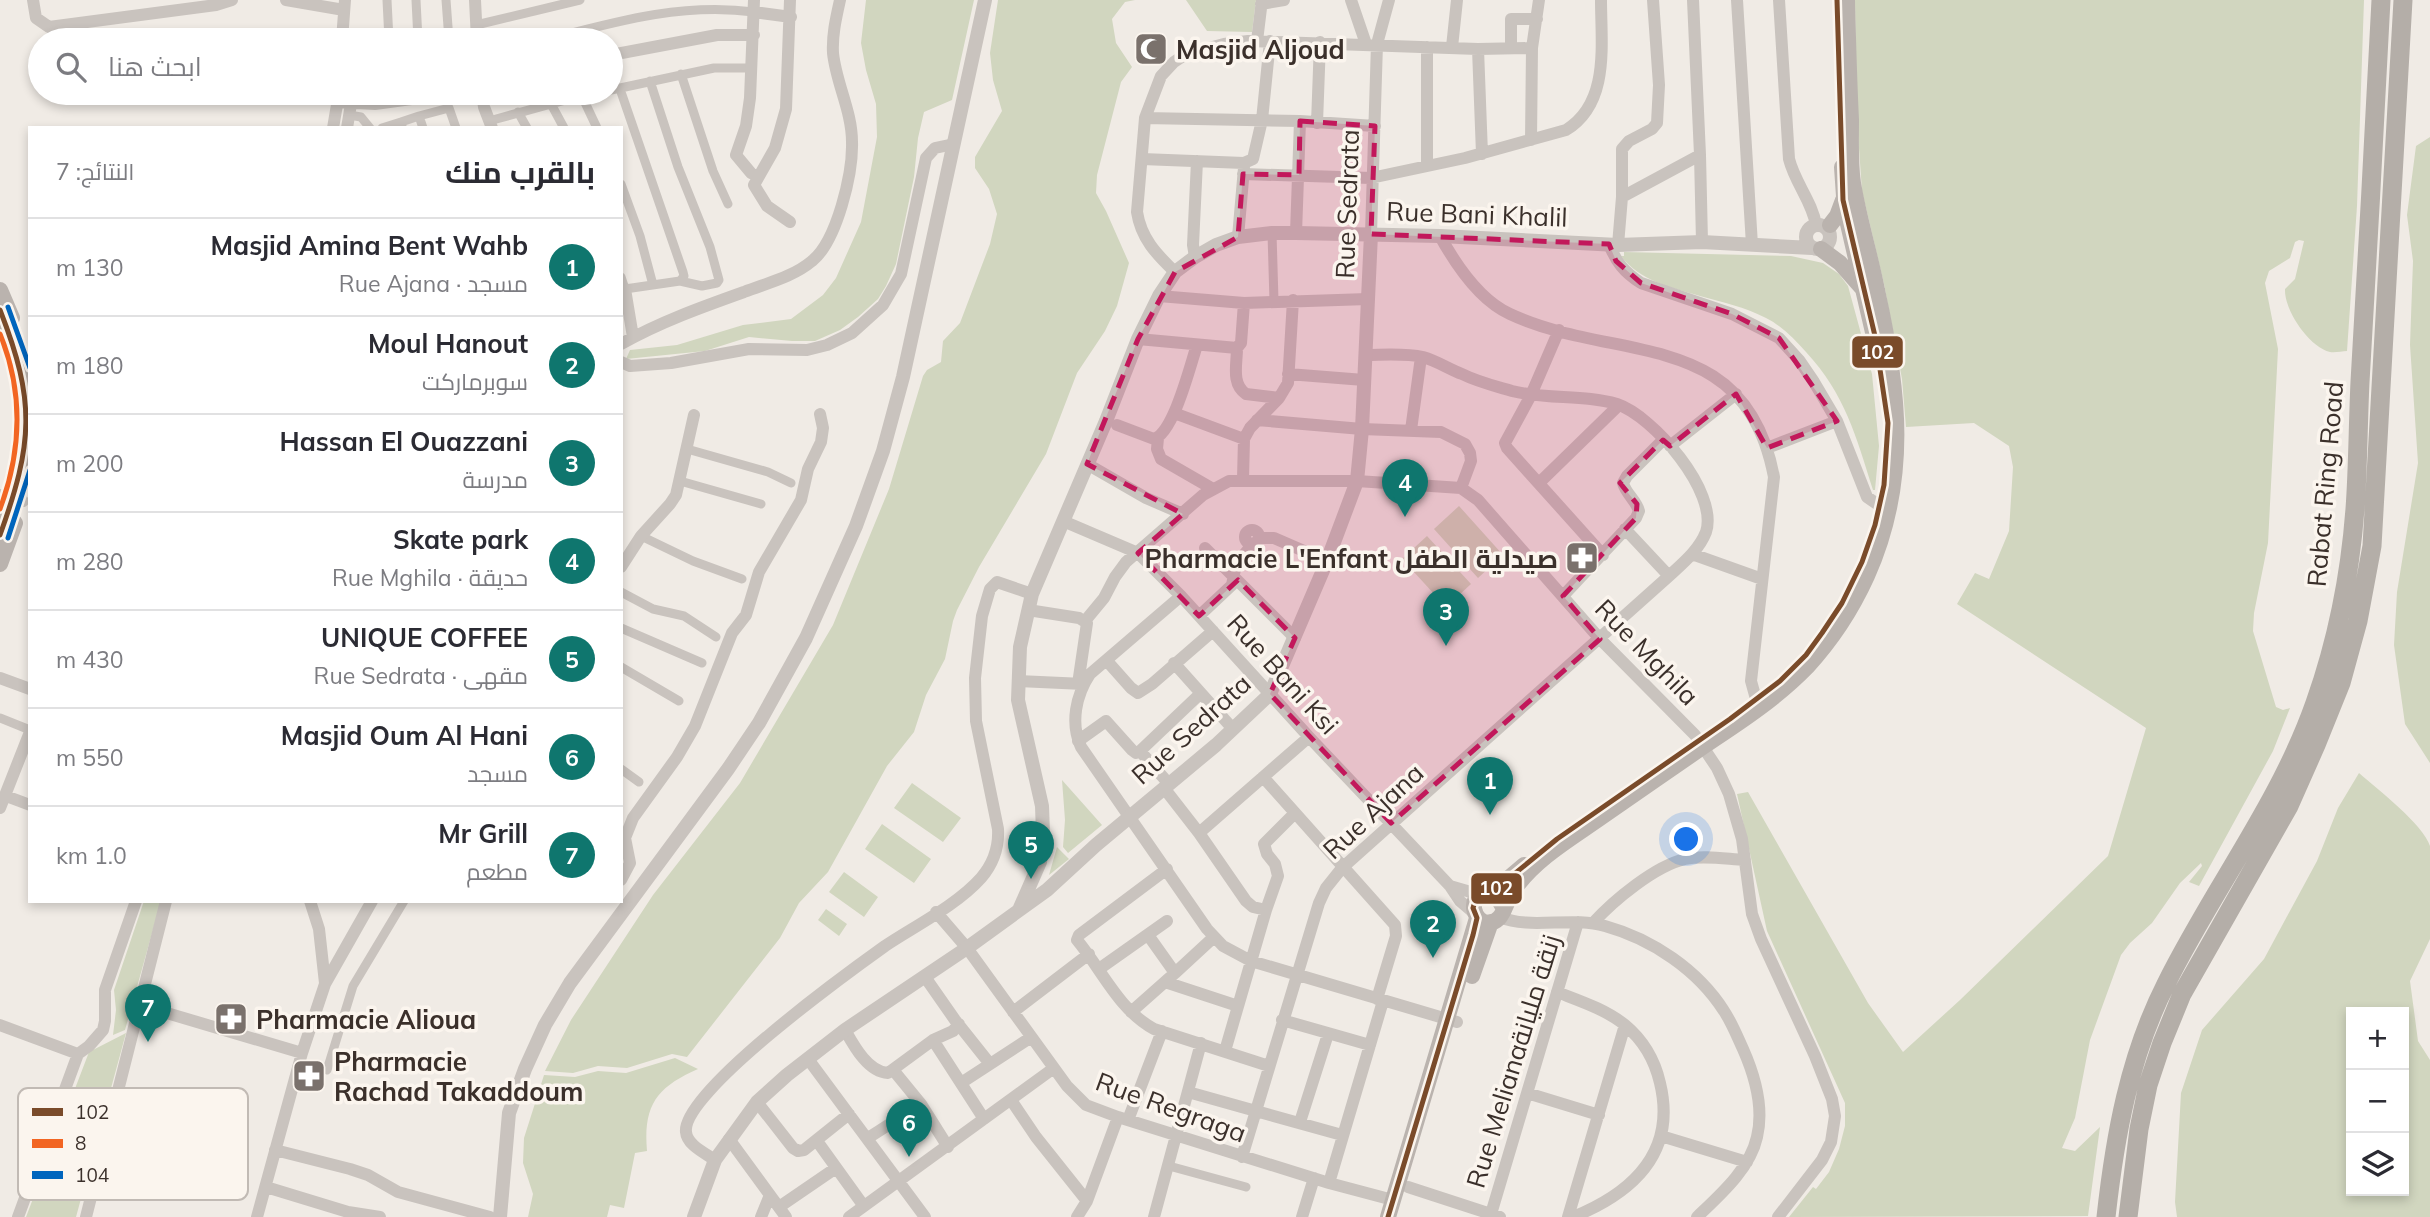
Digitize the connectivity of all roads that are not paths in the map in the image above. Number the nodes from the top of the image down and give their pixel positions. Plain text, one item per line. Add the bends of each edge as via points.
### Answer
1 (33, 0) edge
2 (232, 0) edge
3 (387, 0) edge
4 (416, 0) edge
5 (446, 0) edge
6 (475, 0) edge
7 (580, 0) edge
8 (790, 0) edge
9 (840, 0) edge
10 (985, 0) edge
11 (1284, 0) edge
12 (1351, 0) edge
13 (1389, 0) edge
14 (1457, 0) edge
15 (1539, 0) edge
16 (1601, 0) edge
17 (1653, 0) edge
18 (1693, 0) edge
19 (1737, 0) edge
20 (1779, 0) edge
21 (1837, 0) edge
22 (1847, 0) edge
23 (2381, 0) edge
24 (2403, 0) edge
25 (294, 1) edge
26 (1261, 2) edge
27 (345, 5) edge
28 (754, 6) edge
29 (791, 17) junction
30 (1538, 19) junction
31 (476, 25) junction
32 (343, 28) edge
33 (388, 28) edge
34 (417, 28) edge
35 (448, 28) edge
36 (476, 28) edge
37 (591, 28) edge
38 (754, 35) junction
39 (1264, 41) junction
40 (1320, 42) junction
41 (1371, 44) junction
42 (1427, 47) junction
43 (1452, 47) junction
44 (1511, 48) junction
45 (1532, 48) junction
46 (1478, 49) junction
47 (623, 53) edge
48 (750, 68) junction
49 (681, 74) junction
50 (650, 81) junction
51 (623, 87) edge
52 (485, 105) edge
53 (540, 105) edge
54 (552, 105) edge
55 (590, 105) edge
56 (622, 105) edge
57 (345, 108) edge
58 (518, 112) junction
59 (419, 116) junction
60 (1145, 118) junction
61 (1262, 120) junction
62 (1300, 121) junction
63 (1317, 122) junction
64 (491, 124) edge
65 (402, 125) edge
66 (334, 126) edge
67 (368, 126) edge
68 (422, 126) edge
69 (455, 126) edge
70 (526, 126) edge
71 (563, 126) edge
72 (596, 126) edge
73 (1375, 126) junction
74 (1531, 140) junction
75 (954, 144) junction
76 (1482, 154) junction
77 (1700, 155) junction
78 (1142, 159) junction
79 (1197, 161) junction
80 (1427, 166) junction
81 (1244, 168) junction
82 (1299, 175) junction
83 (758, 176) junction
84 (1371, 178) junction
85 (623, 189) edge
86 (1622, 197) junction
87 (1843, 200) junction
88 (728, 204) dead end
89 (790, 222) dead end
90 (1819, 227) junction
91 (1272, 233) junction
92 (1296, 233) junction
93 (1857, 233) junction
94 (1370, 234) junction
95 (1440, 236) junction
96 (1238, 237) junction
97 (1702, 242) junction
98 (1613, 244) junction
99 (1752, 245) junction
100 (1787, 247) junction
101 (1819, 248) junction
102 (1195, 257) junction
103 (1175, 272) junction
104 (680, 282) junction
105 (623, 285) edge
106 (653, 285) junction
107 (623, 289) edge
108 (0, 290) edge
109 (1864, 290) junction
110 (1159, 296) junction
111 (1368, 299) junction
112 (1293, 300) junction
113 (1274, 301) junction
114 (1244, 303) junction
115 (0, 310) edge
116 (1559, 330) junction
117 (634, 337) junction
118 (1138, 339) junction
119 (623, 343) edge
120 (1197, 345) junction
121 (1237, 348) junction
122 (1365, 355) junction
123 (1422, 357) junction
124 (28, 361) edge
125 (623, 363) edge
126 (1288, 374) junction
127 (1364, 380) junction
128 (1736, 394) junction
129 (1531, 395) junction
130 (1279, 398) junction
131 (1619, 405) junction
132 (1174, 413) junction
133 (820, 414) dead end
134 (694, 415) dead end
135 (1257, 420) junction
136 (1837, 421) junction
137 (1117, 425) dead end
138 (1362, 429) junction
139 (1411, 430) junction
140 (1158, 438) junction
141 (1244, 439) junction
142 (1666, 443) junction
143 (1767, 448) junction
144 (687, 449) junction
145 (1087, 464) junction
146 (1244, 479) junction
147 (681, 481) junction
148 (1357, 481) junction
149 (28, 482) edge
150 (792, 483) dead end
151 (1539, 483) junction
152 (1461, 488) junction
153 (1213, 489) junction
154 (12, 498) edge
155 (761, 504) dead end
156 (1880, 506) junction
157 (1183, 514) junction
158 (1063, 521) junction
159 (1625, 530) junction
160 (0, 535) edge
161 (640, 536) junction
162 (1205, 548) dead end
163 (1138, 553) junction
164 (1692, 554) junction
165 (1602, 555) junction
166 (1327, 561) junction
167 (0, 564) edge
168 (623, 564) edge
169 (1234, 576) junction
170 (1669, 576) junction
171 (741, 579) dead end
172 (1762, 579) junction
173 (623, 593) edge
174 (1032, 594) junction
175 (1181, 596) junction
176 (1563, 596) junction
177 (1028, 610) junction
178 (1199, 615) junction
179 (1085, 621) junction
180 (623, 629) edge
181 (1213, 631) junction
182 (716, 637) dead end
183 (1294, 638) junction
184 (1600, 639) junction
185 (1107, 661) junction
186 (702, 663) dead end
187 (1174, 663) junction
188 (623, 668) edge
189 (0, 678) edge
190 (1018, 681) junction
191 (1081, 684) junction
192 (28, 688) edge
193 (1200, 694) junction
194 (1270, 694) junction
195 (1756, 699) junction
196 (679, 701) dead end
197 (0, 718) edge
198 (1233, 729) junction
199 (28, 730) edge
200 (28, 736) edge
201 (1310, 737) junction
202 (1079, 741) junction
203 (1701, 744) junction
204 (1140, 751) junction
205 (623, 770) edge
206 (1263, 777) junction
207 (639, 782) dead end
208 (1167, 786) junction
209 (3, 802) edge
210 (28, 805) edge
211 (1294, 814) junction
212 (1129, 816) junction
213 (1391, 824) junction
214 (1199, 833) junction
215 (1745, 860) junction
216 (1342, 868) junction
217 (1167, 869) junction
218 (623, 876) edge
219 (1450, 886) junction
220 (1486, 894) junction
221 (135, 903) edge
222 (166, 903) edge
223 (311, 903) edge
224 (371, 903) edge
225 (403, 903) edge
226 (624, 903) edge
227 (1266, 909) junction
228 (1019, 910) junction
229 (936, 912) junction
230 (1493, 916) junction
231 (1167, 921) dead end
232 (1578, 922) junction
233 (1593, 923) junction
234 (1148, 935) junction
235 (1214, 937) junction
236 (967, 948) junction
237 (1089, 954) junction
238 (1251, 961) junction
239 (1099, 970) junction
240 (1296, 975) junction
241 (925, 977) junction
242 (1170, 977) junction
243 (325, 984) junction
244 (1557, 992) junction
245 (1380, 1000) junction
246 (1238, 1006) junction
247 (1013, 1012) junction
248 (1131, 1012) junction
249 (138, 1014) junction
250 (1282, 1020) junction
251 (1452, 1021) junction
252 (958, 1024) junction
253 (0, 1025) edge
254 (1625, 1025) junction
255 (845, 1030) junction
256 (1162, 1031) junction
257 (1328, 1034) junction
258 (1030, 1038) junction
259 (933, 1040) junction
260 (1201, 1043) junction
261 (1370, 1045) junction
262 (1225, 1051) junction
263 (302, 1053) junction
264 (78, 1054) junction
265 (808, 1059) junction
266 (990, 1064) junction
267 (1269, 1066) junction
268 (1054, 1068) junction
269 (327, 1070) dead end
270 (894, 1070) junction
271 (961, 1083) junction
272 (65, 1088) edge
273 (119, 1088) edge
274 (1188, 1092) junction
275 (1527, 1093) junction
276 (1011, 1100) junction
277 (757, 1102) junction
278 (921, 1104) junction
279 (1256, 1111) junction
280 (849, 1114) junction
281 (1599, 1115) junction
282 (984, 1118) junction
283 (1123, 1119) junction
284 (1300, 1122) junction
285 (1342, 1135) junction
286 (1174, 1136) junction
287 (1661, 1136) junction
288 (868, 1138) junction
289 (729, 1139) junction
290 (817, 1141) junction
291 (948, 1147) junction
292 (275, 1150) junction
293 (1242, 1157) junction
294 (715, 1160) junction
295 (1746, 1161) junction
296 (1168, 1166) junction
297 (836, 1168) junction
298 (1314, 1178) junction
299 (899, 1182) junction
300 (1329, 1183) junction
301 (265, 1187) junction
302 (1246, 1187) dead end
303 (1408, 1187) junction
304 (770, 1195) junction
305 (24, 1200) edge
306 (90, 1200) edge
307 (1393, 1200) junction
308 (1087, 1201) junction
309 (863, 1205) junction
310 (782, 1212) edge
311 (1495, 1215) edge
312 (18, 1217) edge
313 (86, 1217) edge
314 (257, 1217) edge
315 (380, 1217) edge
316 (490, 1217) edge
317 (500, 1217) edge
318 (694, 1217) edge
319 (761, 1217) edge
320 (849, 1217) edge
321 (925, 1217) edge
322 (1077, 1217) edge
323 (1154, 1217) edge
324 (1302, 1217) edge
325 (1388, 1217) edge
326 (1399, 1217) edge
327 (1570, 1217) edge
328 (1697, 1217) edge
329 (1778, 1217) edge
330 (2106, 1217) edge
331 (2128, 1217) edge

1 - 2 street via 36,18 49,27
3 - 33 street
4 - 34 street
5 - 35 street
6 - 31 street
7 - 31 street
8 - 29 street
9 - 117 street via 833,51 851,122 852,157 847,189 821,252 789,276
10 - 75 street
11 - 26 street
12 - 41 street
13 - 41 street
14 - 43 street
15 - 30 street
16 - 74 street via 1600,83 1589,108 1576,124
17 - 86 street via 1657,123 1622,149
18 - 77 street
19 - 99 street
20 - 90 street via 1789,159
21 - 87 main road
22 - 93 main road
23 - 330 highway, Rabat Ring Road via 2355,508 2337,626 2315,705 2288,766 2165,985 2145,1031 2118,1125
24 - 331 highway, Rabat Ring Road via 2373,534 2358,621 2341,683 2288,806 2182,994 2162,1043 2139,1129
25 - 27 street
26 - 39 street
27 - 32 street
28 - 29 street
28 - 37 street via 659,13
28 - 38 street
29 - 83 street via 784,118 775,148
30 - 44 street via 1511,19
30 - 45 street
31 - 36 street
38 - 47 street via 717,35
38 - 48 street
39 - 40 street
39 - 60 street via 1224,44 1174,62 1161,76
39 - 61 street
40 - 41 street
40 - 63 street
41 - 42 street
41 - 73 street, Rue Sedrata
42 - 43 street
42 - 80 street
43 - 46 street
44 - 45 street
44 - 46 street
45 - 74 street
46 - 76 street
48 - 49 street
48 - 83 street via 746,126 736,155
49 - 50 street
49 - 88 street
50 - 51 street
50 - 104 street via 719,279 702,286
52 - 64 street
53 - 58 street
54 - 71 street
55 - 72 street
56 - 104 street via 683,272
57 - 66 street
57 - 67 street
58 - 64 street
58 - 70 street
59 - 65 street
59 - 68 street
59 - 69 street via 449,107
60 - 61 street
60 - 78 street
61 - 62 street
61 - 81 street via 1255,157
62 - 63 street
62 - 82 street
63 - 73 street
73 - 84 street, Rue Sedrata
74 - 76 street
75 - 125 street via 935,148 926,158 901,274 883,305 852,333 807,350 749,349 671,363
75 - 226 street via 893,414 841,564 759,723
76 - 80 street
77 - 86 street
77 - 97 street
78 - 79 street
78 - 103 street via 1139,226 1155,253
79 - 81 street
79 - 102 street
80 - 84 street
81 - 82 street
81 - 96 street
82 - 84 street
82 - 92 street
83 - 89 street via 756,191 767,206
84 - 94 street, Rue Sedrata
85 - 106 street
86 - 98 street
87 - 90 main road via 1837,216
87 - 93 main road
90 - 93 street
90 - 100 street
90 - 101 street via 1831,237
90 - 101 street via 1807,241
91 - 92 street, Rue Bani Khalil
91 - 96 street, Rue Bani Khalil
91 - 113 street
92 - 94 street, Rue Bani Khalil
93 - 101 street, Rue Bani Khalil via 1839,247
93 - 109 main road
93 - 203 main road via 1881,307 1896,406 1896,471 1877,552 1845,616 1807,667 1773,697
94 - 95 street, Rue Bani Khalil
94 - 111 street, Rue Sedrata
95 - 98 street, Rue Bani Khalil
95 - 116 street via 1454,260 1493,302 1509,314
96 - 102 street, Rue Bani Khalil
97 - 98 street, Rue Bani Khalil
97 - 99 street, Rue Bani Khalil
98 - 136 street via 1616,261 1641,283 1732,314 1779,338
99 - 100 street, Rue Bani Khalil
100 - 101 street, Rue Bani Khalil
101 - 109 main road
102 - 103 street, Rue Bani Khalil
103 - 110 street, Rue Bani Khalil
104 - 106 street
105 - 106 street
107 - 117 street
108 - 124 main road
109 - 156 main road via 1887,413 1887,464
110 - 114 street
110 - 118 street, Rue Bani Khalil
111 - 112 street
111 - 122 street, Rue Sedrata
112 - 113 street
112 - 126 street
113 - 114 street
114 - 121 street
115 - 154 main road via 24,375 28,409 27,445
116 - 128 street via 1673,356 1717,377
116 - 129 street
117 - 119 street
118 - 120 street
118 - 145 street, Rue Bani Khalil
120 - 121 street
120 - 132 street
121 - 130 street via 1238,387 1246,394
122 - 123 street
122 - 127 street, Rue Sedrata
123 - 129 street via 1480,382
123 - 139 street
126 - 127 street
126 - 130 street via 1287,388
127 - 138 street, Rue Sedrata
128 - 142 street
128 - 143 street
129 - 131 street
129 - 151 street via 1506,443
130 - 135 street
131 - 142 street via 1643,419
131 - 151 street
132 - 140 street
132 - 141 street
133 - 218 street via 821,442 801,500 759,572 746,615 732,633 695,726 633,818 625,838 630,863
134 - 144 street
135 - 138 street
135 - 141 street
136 - 143 street
136 - 156 street via 1867,497
137 - 140 street
138 - 139 street
138 - 148 street, Rue Sedrata
139 - 152 street via 1441,432 1465,444 1471,461
140 - 153 street via 1161,459
141 - 146 street
142 - 159 street via 1623,483 1639,511
142 - 164 street via 1695,477 1707,511 1706,531
143 - 172 street via 1774,486
144 - 147 street
144 - 150 street
145 - 157 street
145 - 158 street, Rue Bani Khalil
146 - 148 street
146 - 153 street
147 - 155 street
147 - 161 street via 670,504
148 - 152 street
148 - 166 street, Rue Sedrata
149 - 154 main road
151 - 165 street
152 - 176 street, Rue Mghila via 1478,500
153 - 157 street
154 - 160 main road
154 - 167 main road
156 - 195 main road via 1862,562 1842,603 1793,668
157 - 163 street
158 - 163 street, Rue Bani Ksi
158 - 174 street, Rue Bani Khalil
159 - 165 street
159 - 170 street
161 - 168 street
161 - 171 street
162 - 169 street
163 - 175 street, Rue Bani Ksi
163 - 179 street via 1120,568
164 - 170 street, Rue Ajana
164 - 172 street
165 - 176 street
166 - 169 street via 1274,538 1256,541 1236,564
166 - 183 street, Rue Sedrata
169 - 178 street via 1229,588
169 - 183 street
170 - 184 street, Rue Ajana
172 - 195 street via 1751,681
173 - 182 street via 653,609 684,616
174 - 177 street, Rue Bani Khalil
174 - 229 street via 997,582 990,589 978,650 976,721 999,845 982,877
175 - 178 street, Rue Bani Ksi
175 - 185 street
176 - 184 street, Rue Mghila
177 - 179 street
177 - 190 street, Rue Bani Khalil
178 - 181 street, Rue Bani Ksi
179 - 191 street
180 - 186 street
181 - 187 street
181 - 194 street, Rue Bani Ksi
183 - 194 street, Rue Sedrata
184 - 203 street, Rue Mghila
184 - 213 street, Rue Ajana
185 - 187 street via 1138,693
185 - 191 street
187 - 193 street
188 - 196 street
189 - 192 street
190 - 191 street
190 - 228 street, Rue Bani Khalil via 1043,833 1040,862
191 - 202 street via 1075,722
193 - 198 street
193 - 204 street
194 - 198 street, Rue Sedrata
194 - 201 street, Rue Bani Ksi
195 - 203 main road
197 - 199 street
198 - 208 street, Rue Sedrata
200 - 209 street
201 - 206 street
201 - 213 street, Rue Bani Ksi
202 - 204 street via 1106,721 1132,751
202 - 212 street
203 - 215 street, Rue Mghila via 1729,794
203 - 220 main road via 1557,839
203 - 230 main road via 1537,863
204 - 208 street
205 - 207 street
206 - 211 street
206 - 214 street
208 - 212 street, Rue Sedrata
208 - 214 street
209 - 210 street
211 - 216 street
211 - 227 street via 1264,844 1278,876
212 - 217 street
212 - 228 street, Rue Sedrata
213 - 216 street, Rue Ajana
213 - 219 street, Rue Bani Ksi
214 - 227 street via 1245,901
215 - 233 street via 1677,861 1621,897
215 - 329 street, Rue Mghila via 1756,927 1815,1056 1835,1116 1831,1142 1822,1160
216 - 240 street, Rue Ajana via 1319,903
216 - 245 street via 1396,929
217 - 235 street
217 - 237 street via 1079,935 1077,940
219 - 220 street
219 - 230 street, Rue Bani Ksi via 1460,901
220 - 230 main road via 1500,898
220 - 230 main road via 1474,903
221 - 264 street via 105,990 103,1030
222 - 249 street
223 - 243 street via 319,929
224 - 243 street
225 - 269 street via 353,986
226 - 317 street via 557,1004 525,1069 509,1113
227 - 238 street
228 - 236 street, Rue Sedrata
229 - 236 street, Rue Regraga
229 - 294 street via 788,1020 709,1090 686,1119 685,1129 692,1144
230 - 232 street
230 - 251 main road
231 - 234 street
232 - 233 street
232 - 244 street, Rue Melianaزنقة مليانة
233 - 295 street via 1665,953 1698,980 1725,1011 1748,1059 1758,1100 1757,1139
234 - 239 street
234 - 242 street
235 - 238 street
235 - 242 street
236 - 241 street, Rue Sedrata
236 - 247 street, Rue Regraga
237 - 239 street
237 - 247 street
238 - 240 street
238 - 246 street
239 - 248 street
240 - 245 street
240 - 250 street, Rue Ajana
241 - 252 street
241 - 255 street, Rue Sedrata
242 - 246 street
242 - 248 street
243 - 263 street
244 - 254 street
244 - 275 street, Rue Melianaزنقة مليانة
245 - 251 street
245 - 261 street
246 - 262 street
247 - 258 street, Rue Regraga
248 - 256 street
249 - 263 street via 160,1012
249 - 273 street
250 - 257 street
250 - 267 street, Rue Ajana
251 - 303 main road
251 - 307 main road
252 - 259 street
252 - 266 street
253 - 264 street
254 - 281 street
254 - 287 street via 1643,1044 1658,1075 1663,1101
255 - 265 street, Rue Sedrata
255 - 270 street via 876,1070
256 - 260 street
256 - 283 street
257 - 261 street
257 - 284 street
258 - 266 street
258 - 268 street, Rue Regraga
259 - 270 street
259 - 271 street
260 - 262 street
260 - 274 street
261 - 285 street
262 - 267 street
263 - 292 street
264 - 272 street
265 - 277 street, Rue Sedrata
265 - 280 street
266 - 271 street
267 - 279 street, Rue Ajana
268 - 276 street
268 - 283 street, Rue Regraga via 1086,1105
270 - 278 street
271 - 282 street
274 - 279 street
274 - 286 street
275 - 281 street
275 - 311 street, Rue Melianaزنقة مليانة
276 - 282 street
276 - 308 street
277 - 289 street, Rue Sedrata
277 - 290 street via 796,1151
278 - 288 street
278 - 291 street
279 - 284 street
279 - 293 street, Rue Ajana
280 - 288 street
280 - 290 street
281 - 327 street
282 - 291 street
283 - 286 street, Rue Regraga
283 - 308 street
284 - 285 street
285 - 300 street
286 - 293 street, Rue Regraga
286 - 296 street
287 - 295 street
287 - 327 street via 1650,1160 1624,1190
288 - 299 street
289 - 294 street, Rue Sedrata
289 - 304 street
290 - 297 street
291 - 299 street
292 - 301 street
292 - 316 street via 350,1169 398,1192
293 - 298 street, Rue Regraga
294 - 318 street, Rue Sedrata
295 - 328 street
296 - 302 street
296 - 323 street
297 - 309 street
297 - 310 street
298 - 300 street, Rue Regraga
298 - 324 street
299 - 309 street
299 - 321 street
300 - 307 street, Rue Regraga
301 - 314 street
301 - 315 street
303 - 311 street
303 - 326 main road
304 - 310 street
304 - 319 street
305 - 312 street
306 - 313 street
307 - 325 main road
308 - 322 street
309 - 320 street

